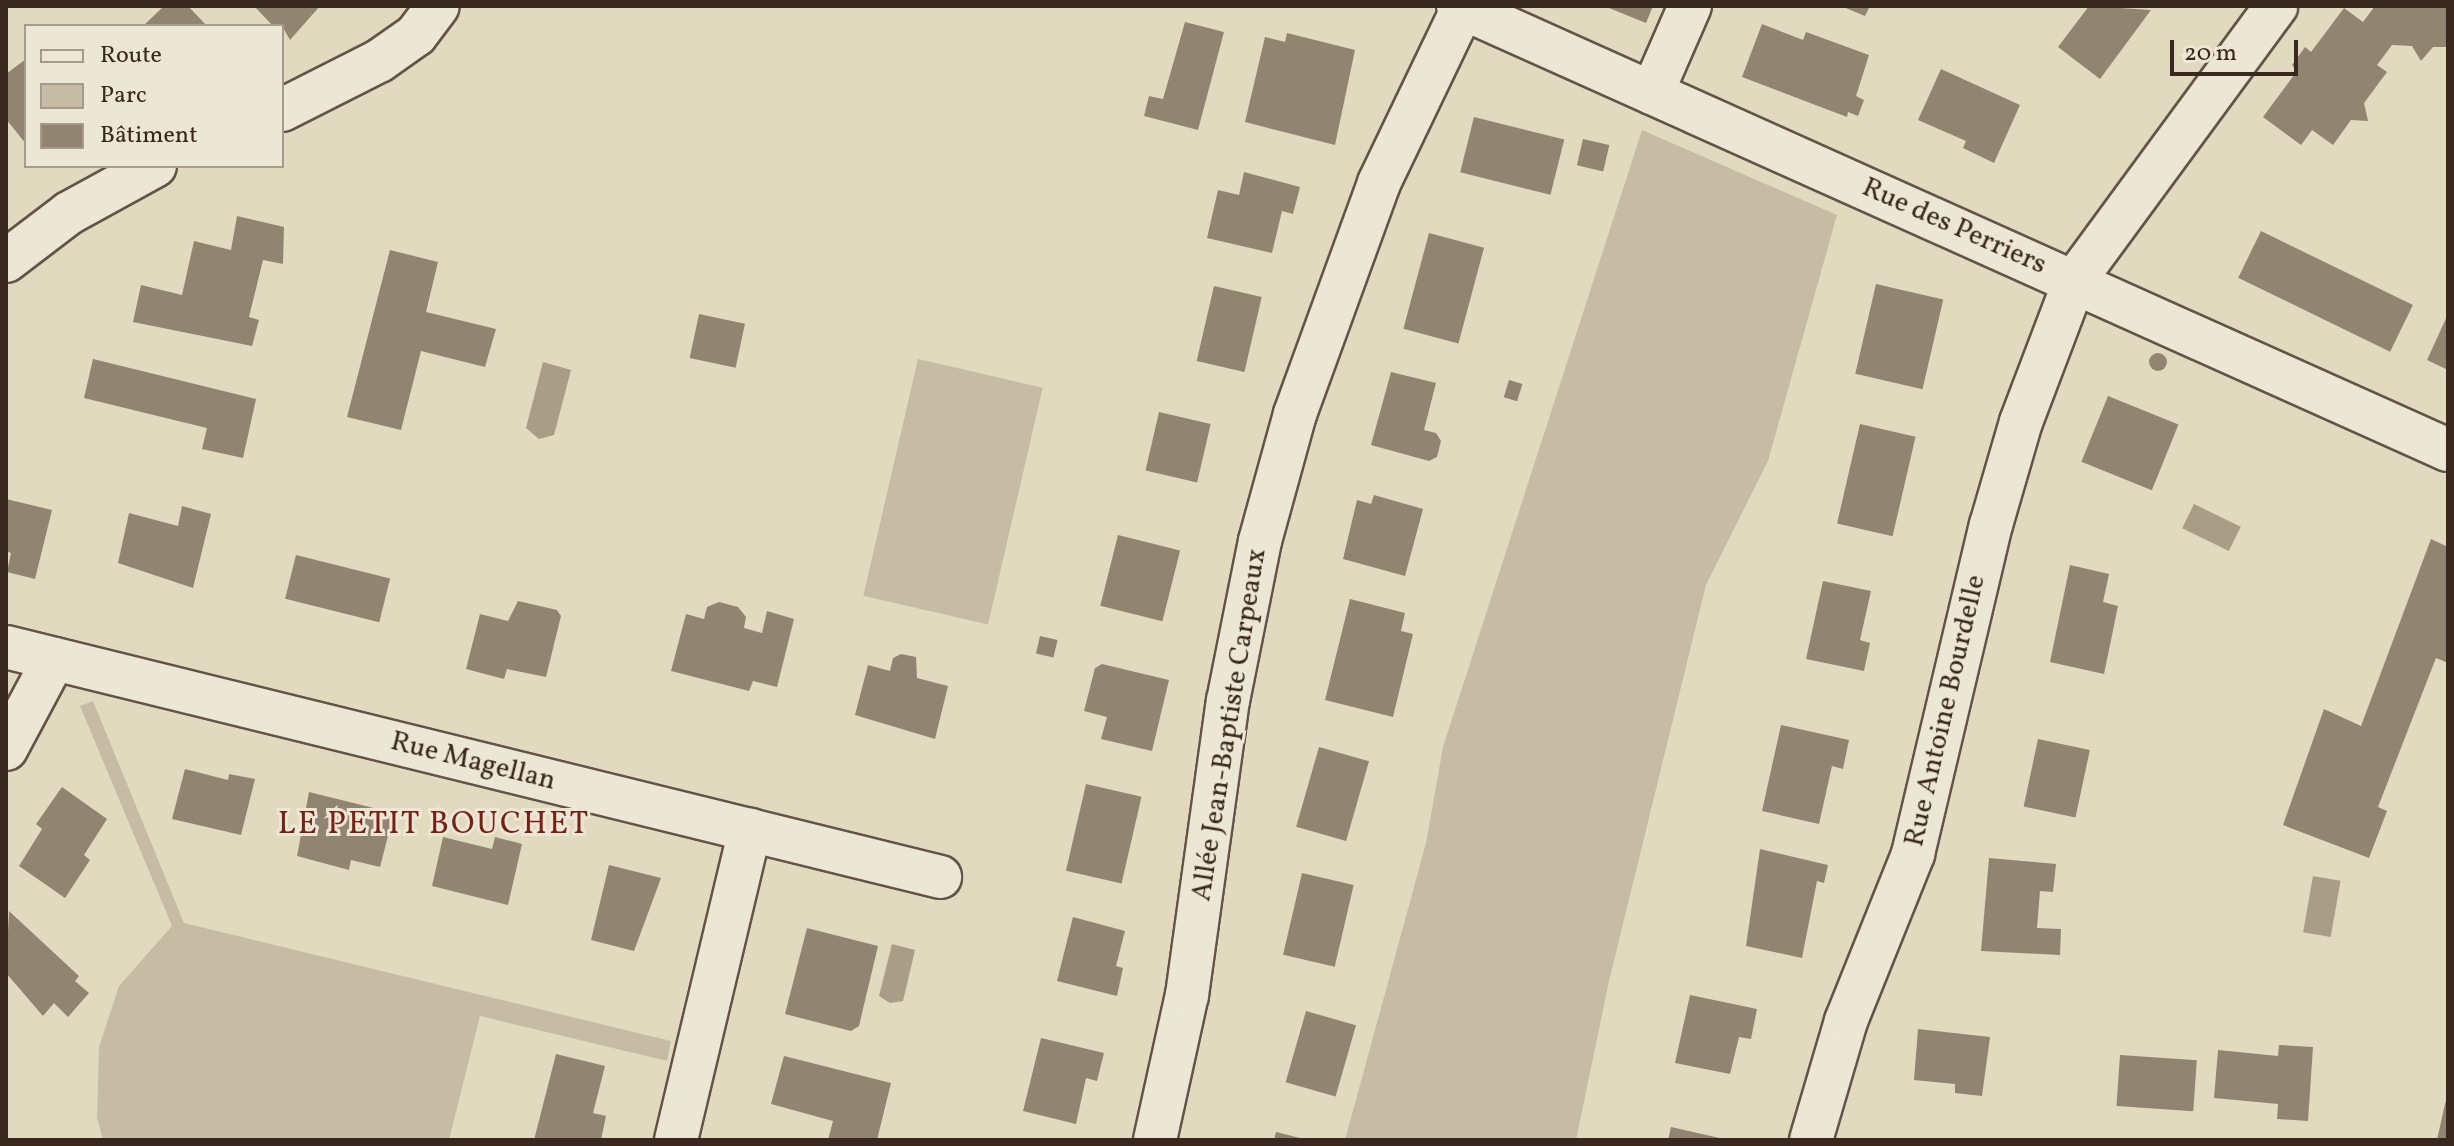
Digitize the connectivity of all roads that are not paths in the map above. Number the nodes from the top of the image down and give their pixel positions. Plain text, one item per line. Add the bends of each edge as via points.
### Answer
1 (438, 6) edge
2 (1690, 6) edge
3 (2276, 6) edge
4 (1461, 7) edge
5 (1652, 93) junction
6 (284, 109) edge
7 (151, 168) edge
8 (6, 261) edge
9 (2075, 280) junction
10 (2448, 450) edge
11 (6, 647) edge
12 (54, 659) junction
13 (6, 749) edge
14 (750, 830) junction
15 (940, 877) dead end
16 (1817, 1139) edge
17 (676, 1140) edge
18 (1155, 1140) edge

1 - 6 street via 416,35 379,61
2 - 5 street
3 - 9 street, Rue Antoine Bourdelle
4 - 5 street, Rue des Perriers
4 - 18 street, Allée Jean-Baptiste Carpeaux via 1379,183 1283,457 1228,701 1187,995
5 - 9 street, Rue des Perriers
7 - 8 street via 69,213
9 - 10 street, Rue des Perriers
9 - 16 street, Rue Antoine Bourdelle via 2021,422 1991,525 1913,854 1846,1021
11 - 12 street, Rue Magellan
12 - 13 street
12 - 14 street, Rue Magellan
14 - 15 street, Rue Magellan
14 - 17 street

